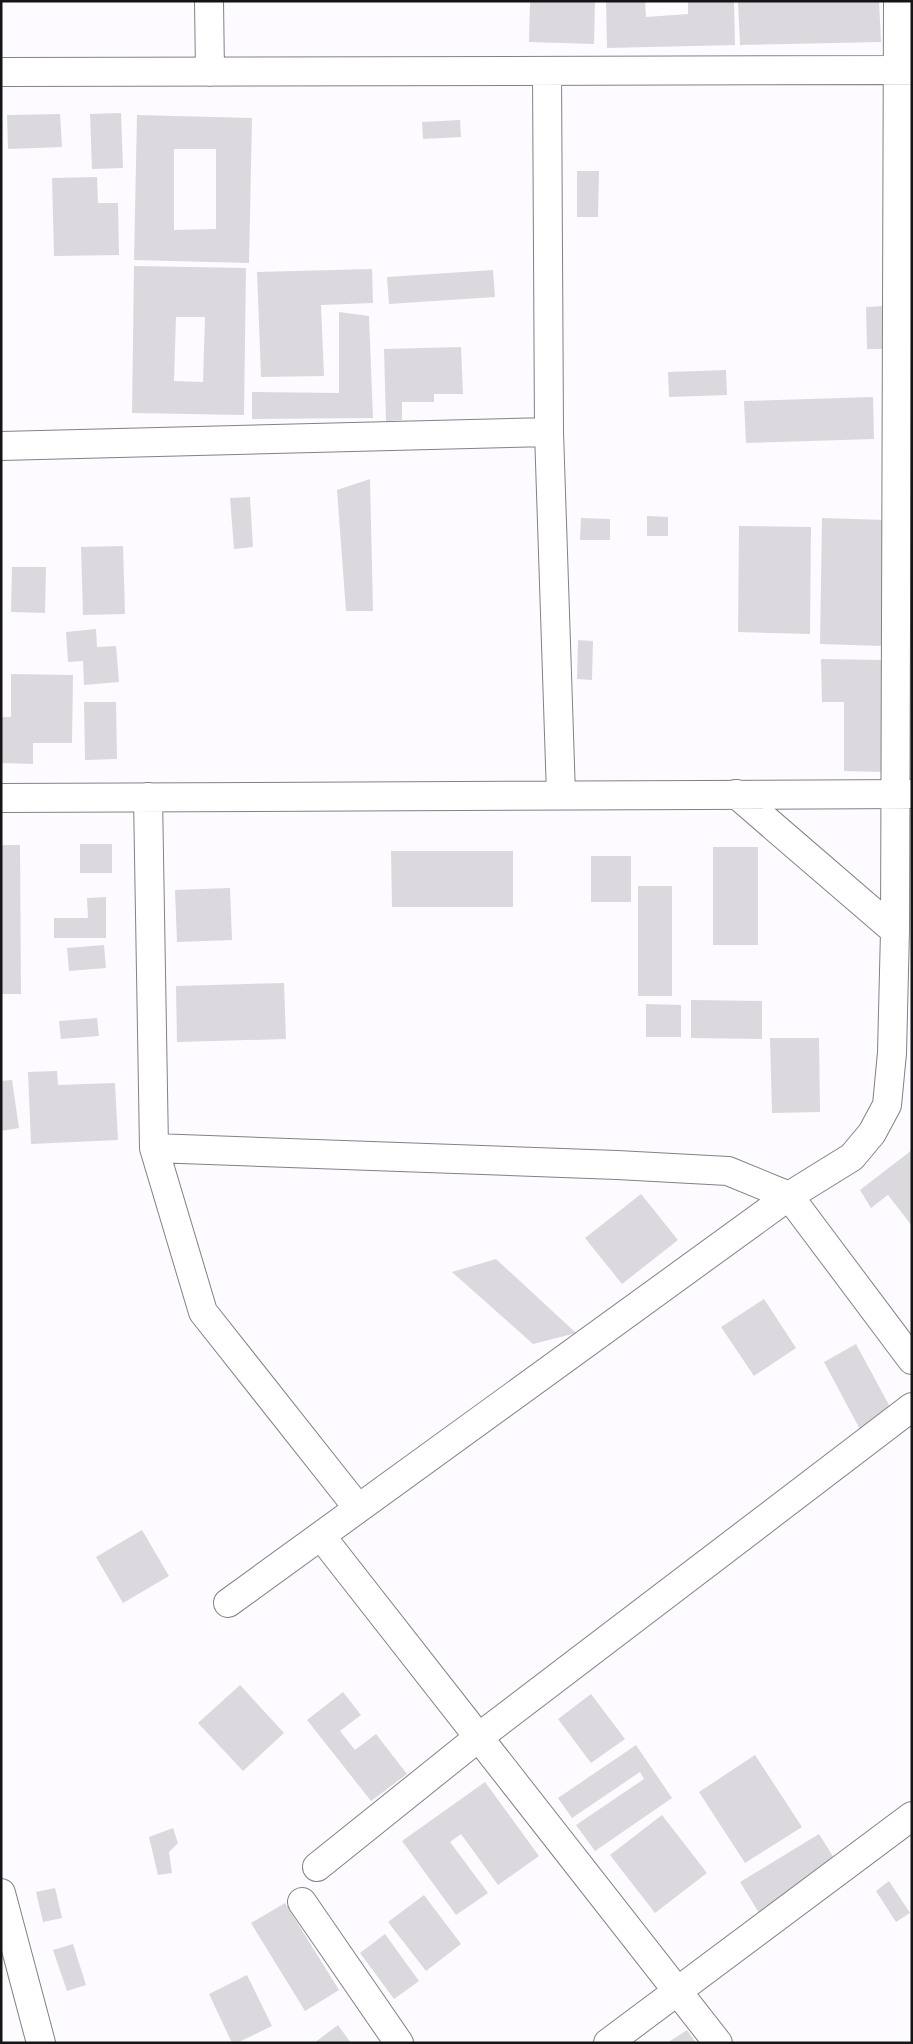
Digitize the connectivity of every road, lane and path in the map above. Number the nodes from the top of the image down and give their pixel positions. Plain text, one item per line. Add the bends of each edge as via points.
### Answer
1 (209, 1) edge
2 (898, 1) edge
3 (905, 70) edge
4 (547, 71) junction
5 (1, 72) edge
6 (210, 72) junction
7 (904, 312) edge
8 (549, 432) junction
9 (1, 446) edge
10 (903, 583) edge
11 (736, 794) junction
12 (903, 794) edge
13 (561, 795) junction
14 (1, 798) edge
15 (148, 798) junction
16 (895, 931) junction
17 (902, 1052) edge
18 (154, 1148) junction
19 (789, 1196) junction
20 (912, 1360) edge
21 (912, 1407) edge
22 (358, 1508) junction
23 (321, 1536) junction
24 (228, 1603) dead end
25 (479, 1737) junction
26 (912, 1816) edge
27 (317, 1867) dead end
28 (1, 1893) edge
29 (302, 1902) dead end
30 (677, 1991) junction
31 (41, 2043) edge
32 (399, 2043) edge
33 (608, 2043) edge
34 (718, 2043) edge

1 - 6 street
2 - 3 street
3 - 4 street
3 - 7 street
4 - 6 street
4 - 8 street
5 - 6 street
7 - 10 street
8 - 9 street
8 - 13 street
10 - 12 street
11 - 12 street
11 - 13 street
11 - 16 street
12 - 16 street
13 - 15 street
14 - 15 street
15 - 18 street
16 - 17 street
17 - 19 street via 887,1105 872,1133 852,1157
18 - 19 street via 728,1172
18 - 22 street via 203,1312
19 - 20 street
19 - 22 street
21 - 25 street
22 - 23 street
23 - 24 street
23 - 25 street
25 - 27 street
25 - 30 street
26 - 30 street
28 - 31 street
29 - 32 street
30 - 33 street
30 - 34 street

